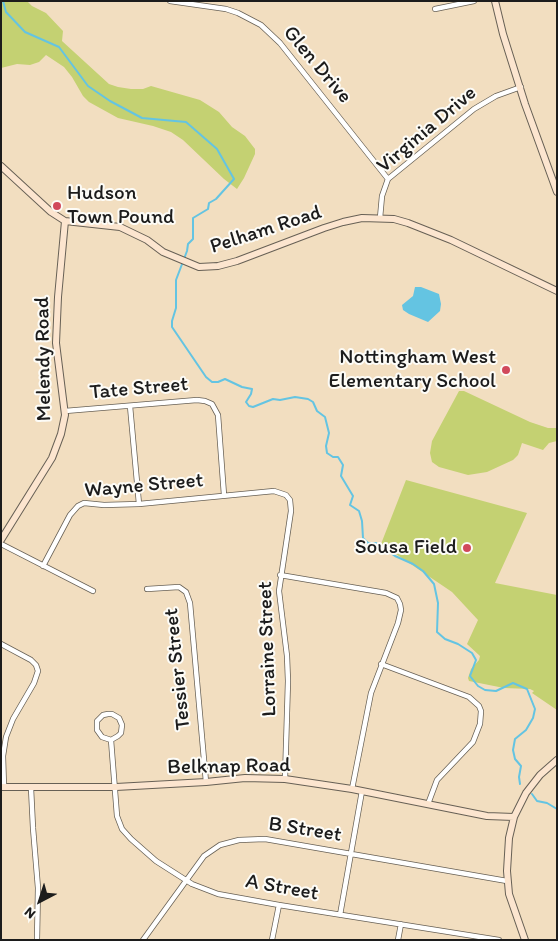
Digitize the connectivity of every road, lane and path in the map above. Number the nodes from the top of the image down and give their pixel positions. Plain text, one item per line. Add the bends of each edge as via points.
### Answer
1 (170, 1) edge
2 (474, 1) edge
3 (495, 1) edge
4 (435, 10) dead end
5 (521, 87) junction
6 (1, 166) edge
7 (388, 178) junction
8 (557, 192) edge
9 (380, 218) junction
10 (65, 221) junction
11 (557, 291) edge
12 (130, 406) junction
13 (65, 411) junction
14 (281, 493) joint
15 (224, 495) junction
16 (138, 504) junction
17 (1, 542) edge
18 (43, 566) junction
19 (280, 575) junction
20 (147, 589) dead end
21 (94, 591) dead end
22 (1, 644) edge
23 (381, 664) junction
24 (111, 740) junction
25 (2, 746) edge
26 (557, 760) edge
27 (285, 779) junction
28 (206, 782) junction
29 (3, 787) edge
30 (116, 787) junction
31 (31, 788) junction
32 (352, 788) junction
33 (362, 791) junction
34 (428, 804) junction
35 (514, 817) junction
36 (351, 854) junction
37 (186, 880) junction
38 (507, 881) junction
39 (279, 905) junction
40 (340, 915) junction
41 (401, 924) junction
42 (463, 937) edge
43 (37, 940) edge
44 (143, 940) edge
45 (272, 940) edge
46 (398, 940) edge
47 (499, 940) edge
48 (524, 940) edge

1 - 7 street, Glen Drive via 226,9 261,25 280,43
2 - 4 street
3 - 5 street
5 - 7 street, Virginia Drive via 474,109
5 - 8 street
6 - 10 street, Pelham Road
7 - 9 street, Virginia Drive
9 - 10 street, Pelham Road via 362,218 324,228 237,261 199,267 177,259 120,227
9 - 11 street, Pelham Road via 394,219 434,233
10 - 13 street, Melendy Road via 56,343
12 - 13 street, Tate Street
12 - 15 street, Tate Street via 197,400 212,404 218,415
12 - 16 street
13 - 17 street, Melendy Road via 52,458
14 - 15 street, Wayne Street
14 - 19 street, Lorraine Street via 286,495 291,506
15 - 16 street, Wayne Street
16 - 18 street, Wayne Street via 84,503 78,506 66,520
17 - 18 street
18 - 21 street
19 - 23 street via 386,592 397,598 400,617
19 - 27 street, Lorraine Street via 288,681
20 - 28 street, Tessier Street via 179,587 186,592 190,603
22 - 25 street via 31,660 38,668 34,684
23 - 32 street via 370,693
23 - 34 street via 469,698 479,706 480,724 470,748 437,780
24 - 24 street via 118,736 122,725 116,715 108,714 100,718 96,726 102,738
24 - 30 street, A Street
25 - 29 street
26 - 35 street via 526,793
27 - 28 street, Belknap Road via 245,778
27 - 32 street, Belknap Road
28 - 30 street, Belknap Road
29 - 31 street, Belknap Road
30 - 31 street, Belknap Road
30 - 37 street, A Street via 117,816 126,834 156,861
31 - 43 street via 38,888
32 - 33 street, Belknap Road
33 - 34 street, Belknap Road
33 - 36 street
34 - 35 street, Belknap Road via 487,816
35 - 38 street via 508,847
36 - 37 street, B Street via 265,839 239,840 208,852
36 - 38 street, B Street
36 - 40 street
37 - 39 street, A Street via 208,892
37 - 44 street, B Street
38 - 48 street via 512,908
39 - 40 street, A Street
39 - 45 street
40 - 41 street, A Street
41 - 42 street, A Street
41 - 46 street
42 - 47 street, A Street

